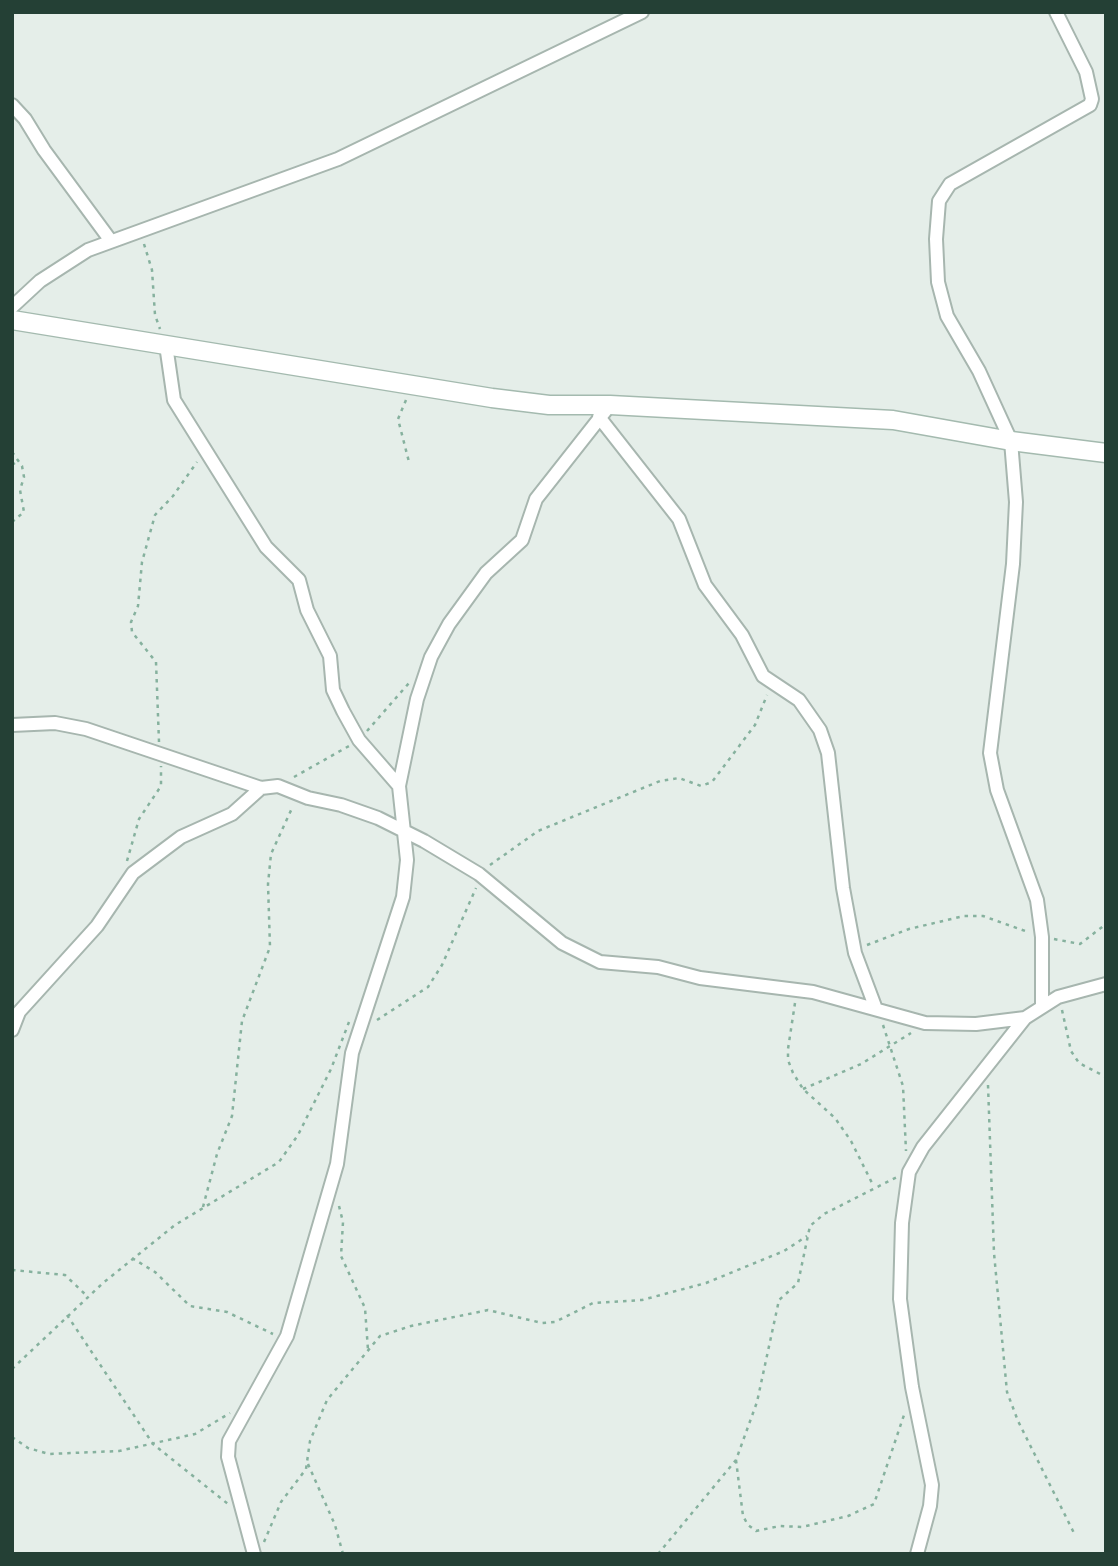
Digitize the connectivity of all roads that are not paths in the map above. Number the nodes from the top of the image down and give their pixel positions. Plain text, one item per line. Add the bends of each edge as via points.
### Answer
1 (642, 12) edge
2 (1056, 12) edge
3 (12, 105) edge
4 (111, 241) junction
5 (12, 307) edge
6 (12, 320) edge
7 (166, 345) junction
8 (605, 411) junction
9 (1011, 441) junction
10 (1106, 453) edge
11 (12, 725) edge
12 (399, 786) junction
13 (261, 788) junction
14 (404, 830) junction
15 (1106, 984) edge
16 (1042, 1007) junction
17 (876, 1009) junction
18 (1024, 1018) junction
19 (12, 1030) edge
20 (258, 1549) edge
21 (917, 1554) edge

1 - 4 street via 338,159
2 - 9 street via 1086,72 1090,105 956,180 938,207 942,303
3 - 4 street
4 - 5 street via 40,281
6 - 7 street
7 - 8 street via 413,388
7 - 12 street via 171,390 266,547 301,583 307,610 330,656 333,690 359,740
8 - 9 street via 893,420
8 - 12 street via 536,499 523,540 481,580 449,624 431,657 409,731
8 - 17 street via 679,519 705,584 772,684 799,700 820,730 828,753 855,953
9 - 10 street
9 - 16 street via 1016,502 1013,564 990,753 997,790 1031,878 1042,937
11 - 13 street via 55,723 86,729
12 - 14 street
13 - 14 street via 278,786
13 - 19 street via 232,814 181,837 133,873 97,926 19,1012
14 - 17 street via 480,875 562,943 589,958 798,990
14 - 20 street via 403,897 352,1053 337,1164 287,1336 229,1441 243,1514
15 - 16 street via 1059,997
16 - 18 street
17 - 18 street via 925,1023 976,1024
18 - 21 street via 923,1147 909,1172 900,1299 932,1485

